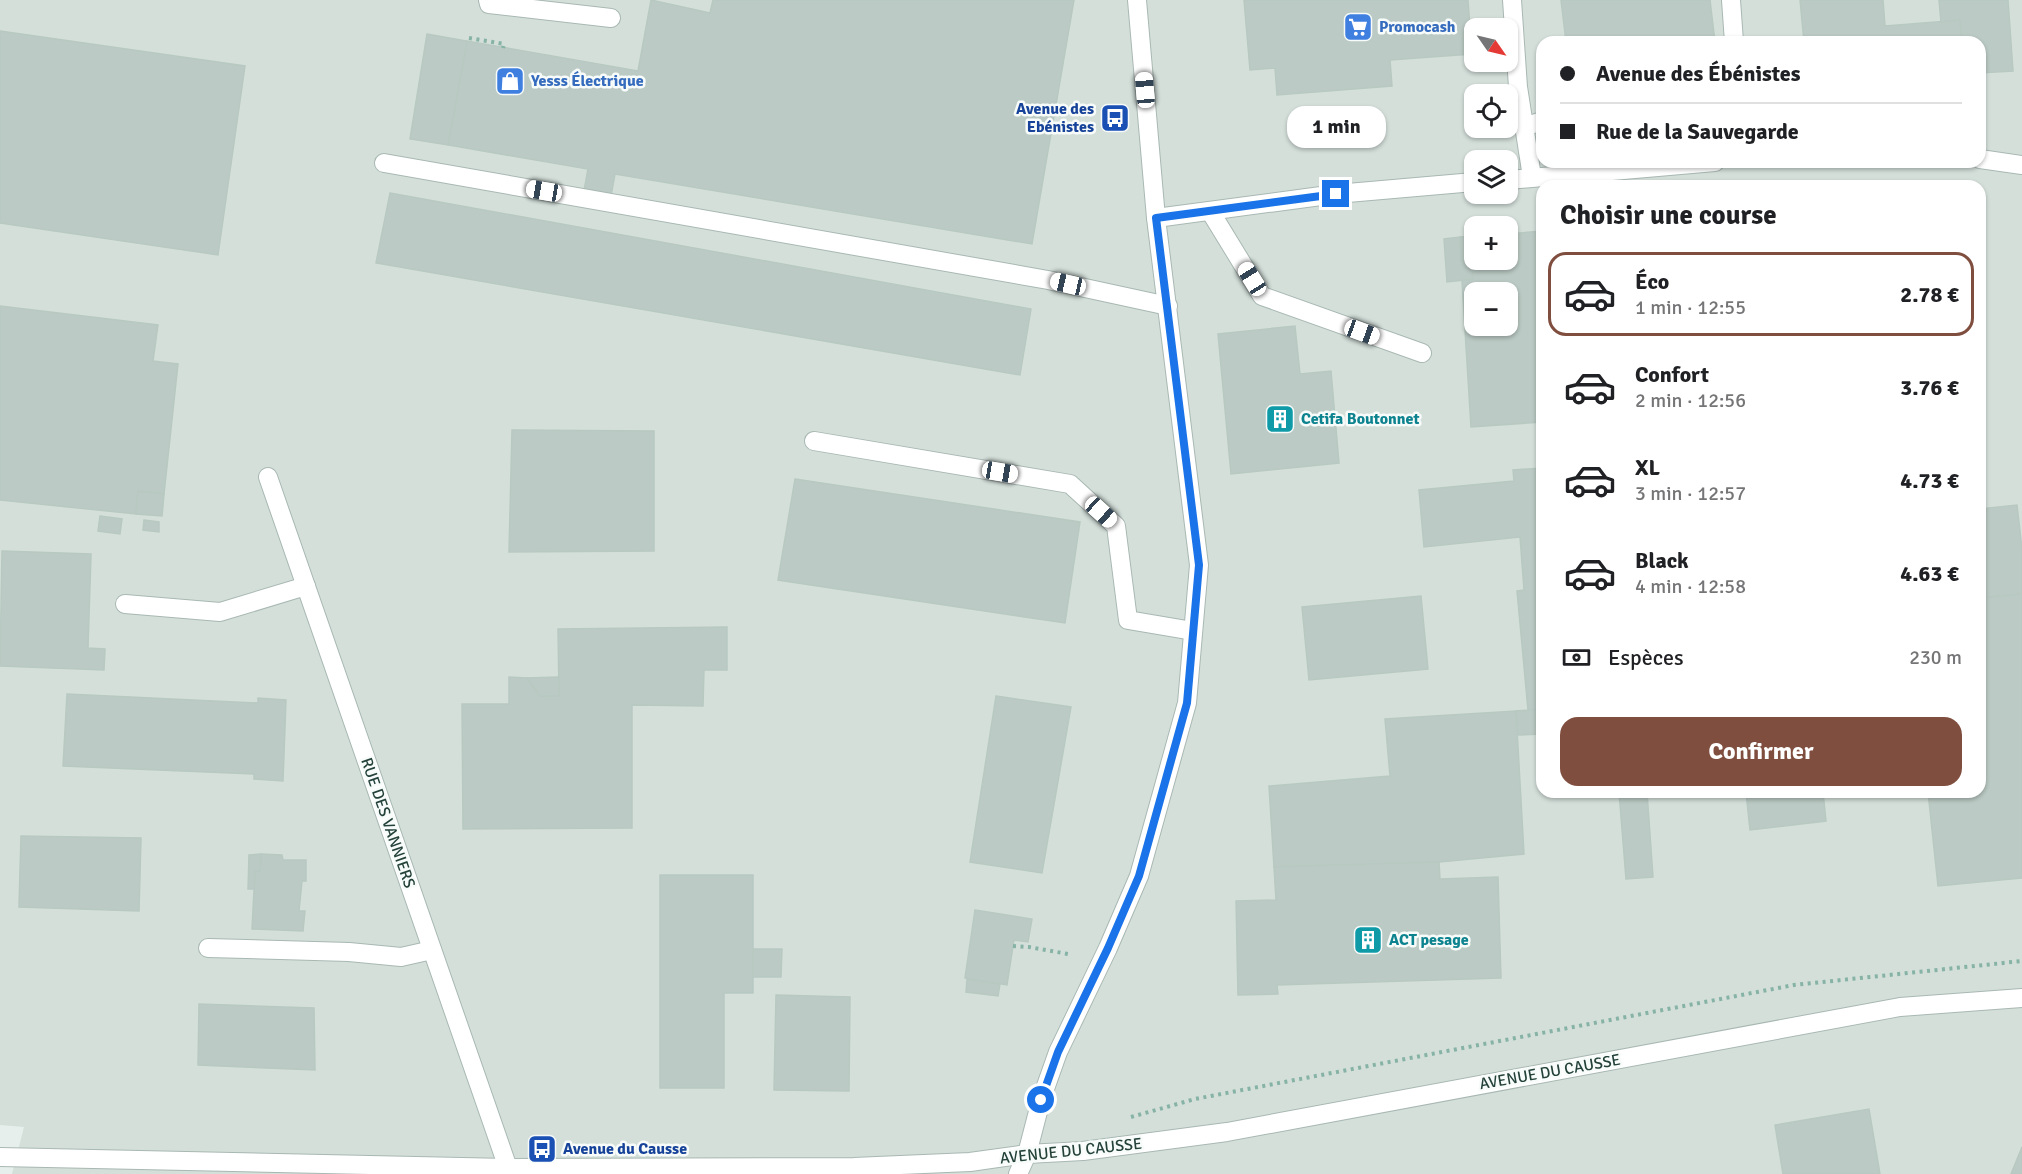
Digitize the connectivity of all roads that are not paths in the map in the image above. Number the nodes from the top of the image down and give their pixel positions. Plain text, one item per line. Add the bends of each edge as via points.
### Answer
1 (488, 0) edge
2 (1137, 0) edge
3 (1512, 0) edge
4 (1731, 0) edge
5 (516, 4) edge
6 (611, 18) dead end
7 (1734, 36) edge
8 (1536, 123) edge
9 (1524, 127) junction
10 (1986, 160) edge
11 (384, 163) dead end
12 (2022, 165) edge
13 (1642, 168) edge
14 (1532, 177) junction
15 (1518, 179) edge
16 (1464, 183) edge
17 (1210, 211) junction
18 (1156, 218) junction
19 (1167, 306) junction
20 (1422, 353) dead end
21 (813, 441) dead end
22 (268, 477) dead end
23 (306, 586) junction
24 (125, 603) dead end
25 (1193, 632) junction
26 (208, 948) dead end
27 (432, 951) junction
28 (2022, 998) edge
29 (1027, 1154) junction
30 (0, 1157) edge
31 (508, 1168) junction
32 (422, 1170) edge
33 (656, 1171) edge
34 (1018, 1174) edge

1 - 5 street via 489,4
2 - 18 street
3 - 9 street
4 - 7 street
5 - 6 street
8 - 9 street
9 - 14 street
10 - 12 street
11 - 19 street via 1048,279
13 - 14 street
14 - 15 street
16 - 17 street via 1336,194
17 - 18 street
17 - 20 street via 1262,296
18 - 19 street
19 - 25 street via 1199,565
21 - 25 street via 1070,484 1116,526 1128,620
22 - 23 street, RUE DES VANNIERS
23 - 24 street via 219,612
23 - 27 street, RUE DES VANNIERS
25 - 29 street via 1187,703 1139,876 1058,1052
26 - 27 street via 401,957
27 - 31 street, RUE DES VANNIERS
28 - 29 street, AVENUE DU CAUSSE via 1900,1007 1227,1132
29 - 33 street, AVENUE DU CAUSSE via 970,1162
29 - 34 street
30 - 32 street, AVENUE DU CAUSSE
31 - 32 street, AVENUE DU CAUSSE
31 - 33 street, AVENUE DU CAUSSE

